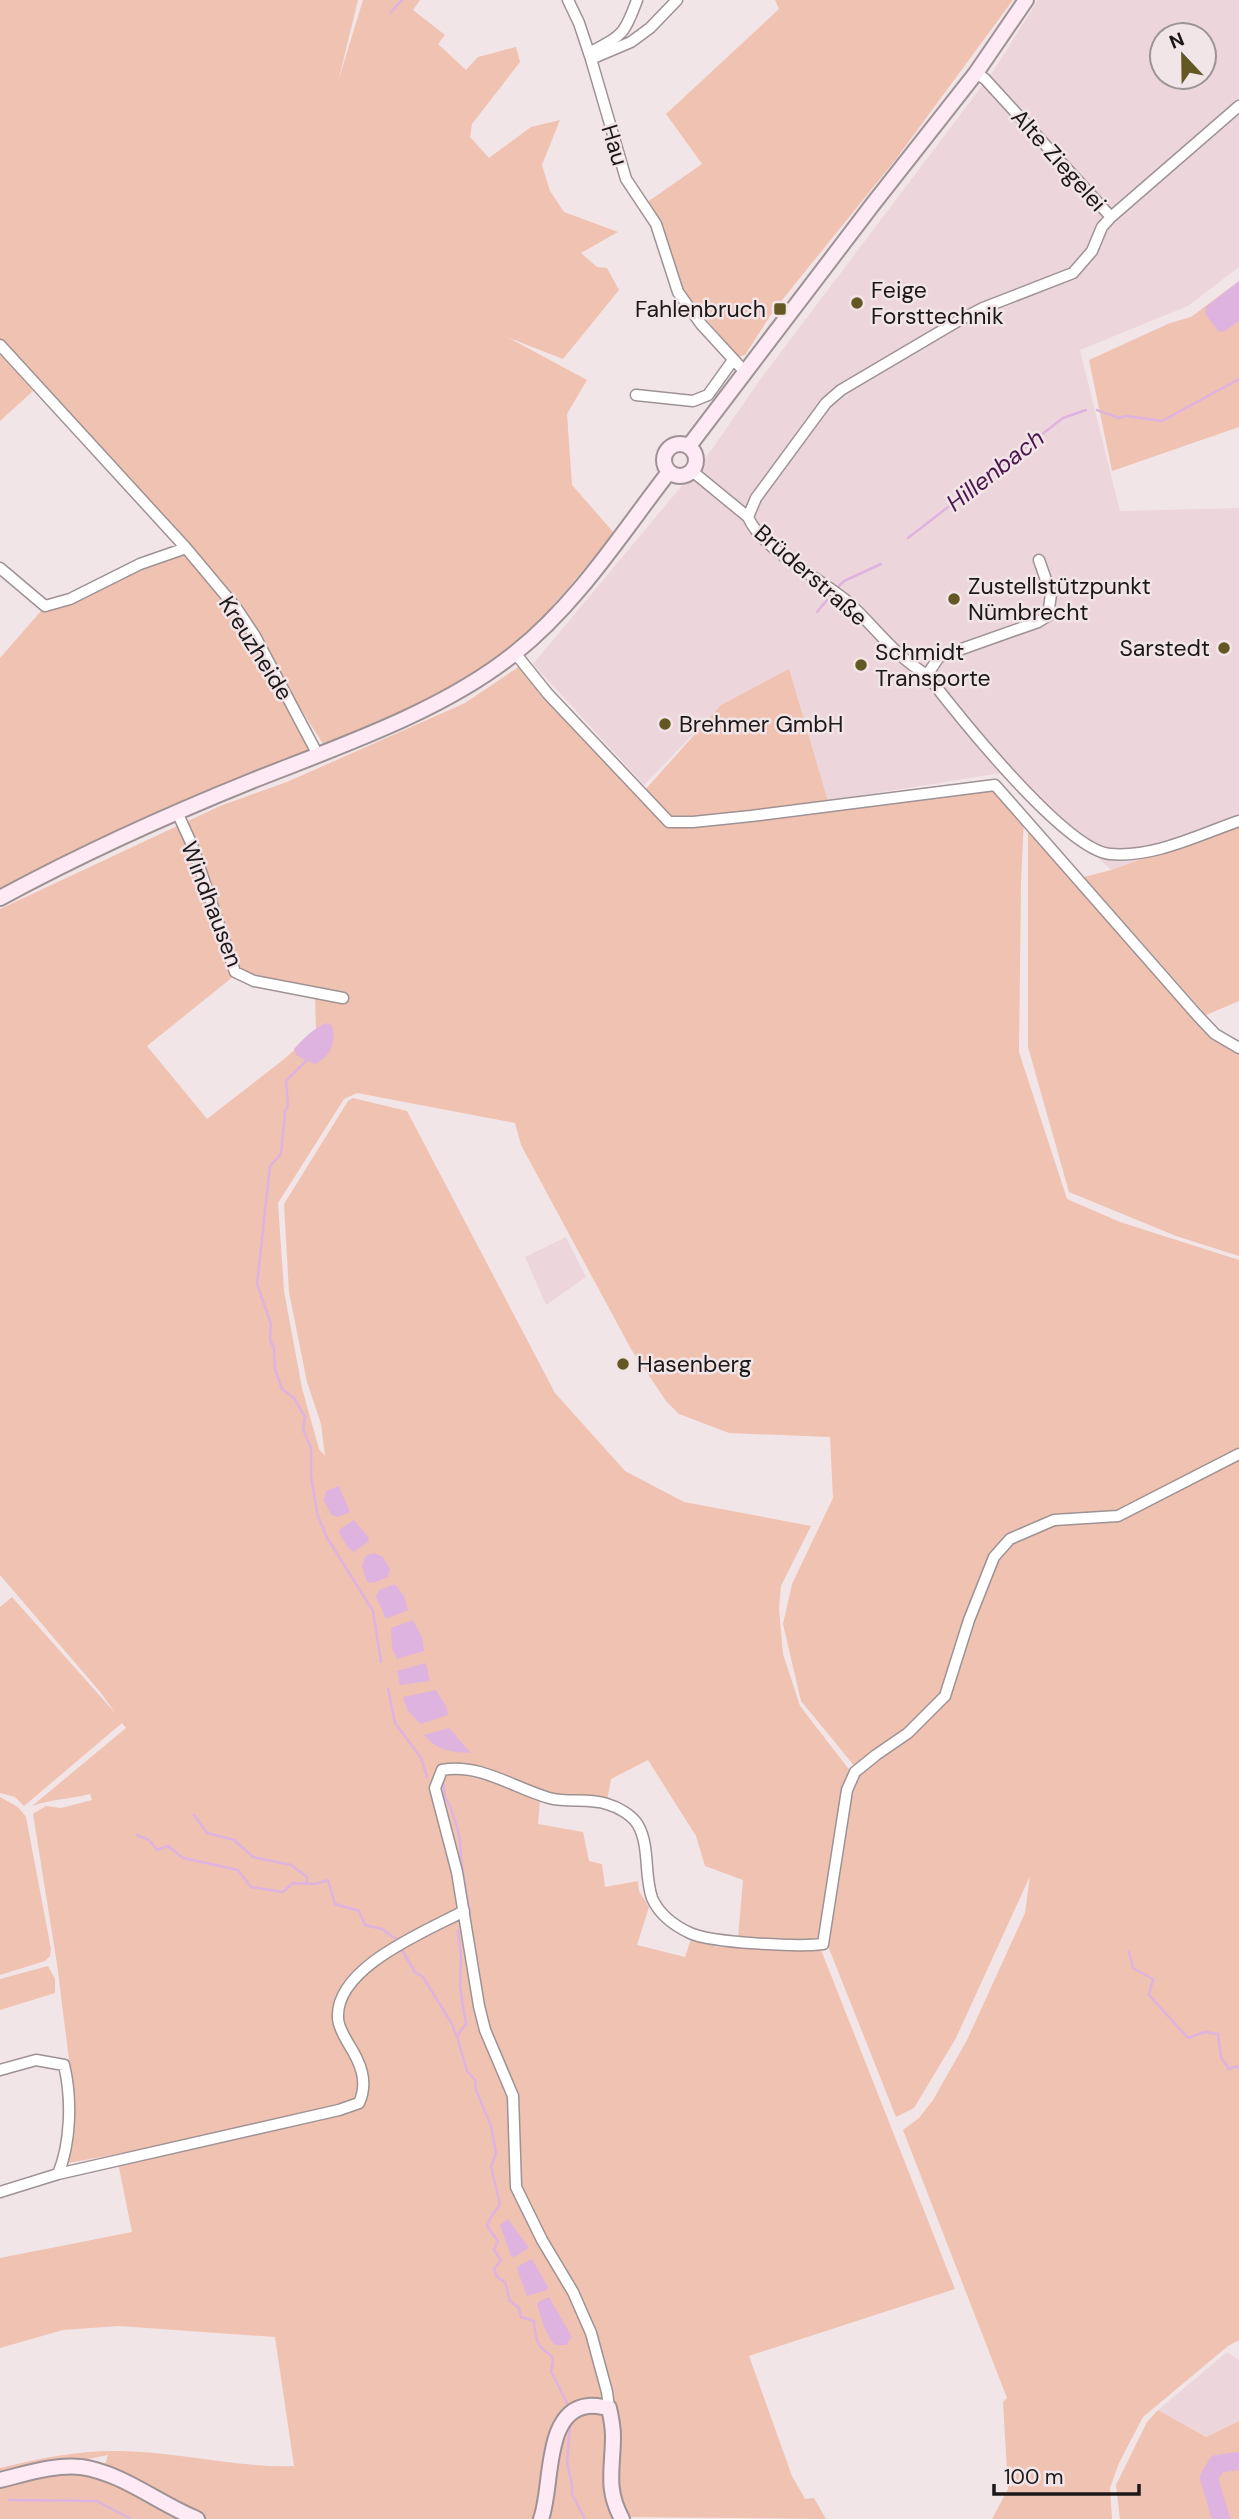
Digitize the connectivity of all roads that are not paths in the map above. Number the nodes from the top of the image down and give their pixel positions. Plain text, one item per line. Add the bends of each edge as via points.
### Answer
1 (568, 0) edge
2 (637, 0) edge
3 (677, 0) edge
4 (1026, 0) edge
5 (590, 56) junction
6 (976, 73) junction
7 (1239, 106) edge
8 (1111, 217) junction
9 (0, 345) edge
10 (733, 360) junction
11 (745, 372) junction
12 (636, 395) dead end
13 (689, 446) junction
14 (692, 471) junction
15 (669, 472) junction
16 (748, 517) junction
17 (186, 548) junction
18 (1039, 560) dead end
19 (0, 568) edge
20 (515, 653) junction
21 (928, 675) junction
22 (318, 755) junction
23 (177, 811) junction
24 (1239, 821) edge
25 (0, 898) edge
26 (343, 998) dead end
27 (1239, 1048) edge
28 (1239, 1454) edge
29 (464, 1911) junction
30 (0, 2070) edge
31 (58, 2174) junction
32 (0, 2192) edge
33 (609, 2408) junction
34 (0, 2480) edge
35 (197, 2519) edge
36 (541, 2519) edge
37 (622, 2519) edge

1 - 5 street, Hau
2 - 5 street via 619,36
3 - 5 street via 631,42
4 - 6 main road
5 - 10 street, Hau via 626,179 656,224 678,292
6 - 8 street, Alte Ziegelei
6 - 11 main road
7 - 8 street, Alte Ziegelei
8 - 16 street, Brüderstraße via 1073,273 971,314 841,390 756,498
9 - 17 street, Kreuzheide
10 - 11 street
10 - 12 street via 708,394 694,401
11 - 13 main road
13 - 14 main road via 696,457
13 - 15 main road via 675,444 666,450 663,461
14 - 15 main road via 683,476
14 - 16 street
15 - 20 main road via 576,592
16 - 21 street, Brüderstraße via 768,543 849,604 908,664
17 - 19 street via 45,606
17 - 22 street, Kreuzheide via 255,636
18 - 21 street via 1051,594 1048,616 939,657
20 - 22 main road via 454,695
20 - 27 street via 669,822 995,785 1215,1034
21 - 24 street, Brüderstraße via 1013,778 1071,835 1106,854 1141,855
22 - 23 main road
23 - 25 main road
23 - 26 street, Windhausen via 235,972 254,981
28 - 29 street via 1118,1516 1054,1520 1010,1539 994,1557 945,1696 908,1733 855,1772 848,1790 823,1944 728,1941 692,1934 663,1915 654,1901 638,1825 626,1813 607,1804 551,1798 452,1768 442,1770 435,1788
29 - 31 street via 380,1957 347,1988 338,2018 361,2067 364,2091 359,2103
29 - 33 street via 485,2030 513,2096 516,2187 591,2333
30 - 31 street via 36,2060 64,2065 68,2115
31 - 32 street
33 - 36 main road via 589,2405 564,2418 556,2435
33 - 37 main road via 612,2497
34 - 35 main road via 81,2467 107,2474

